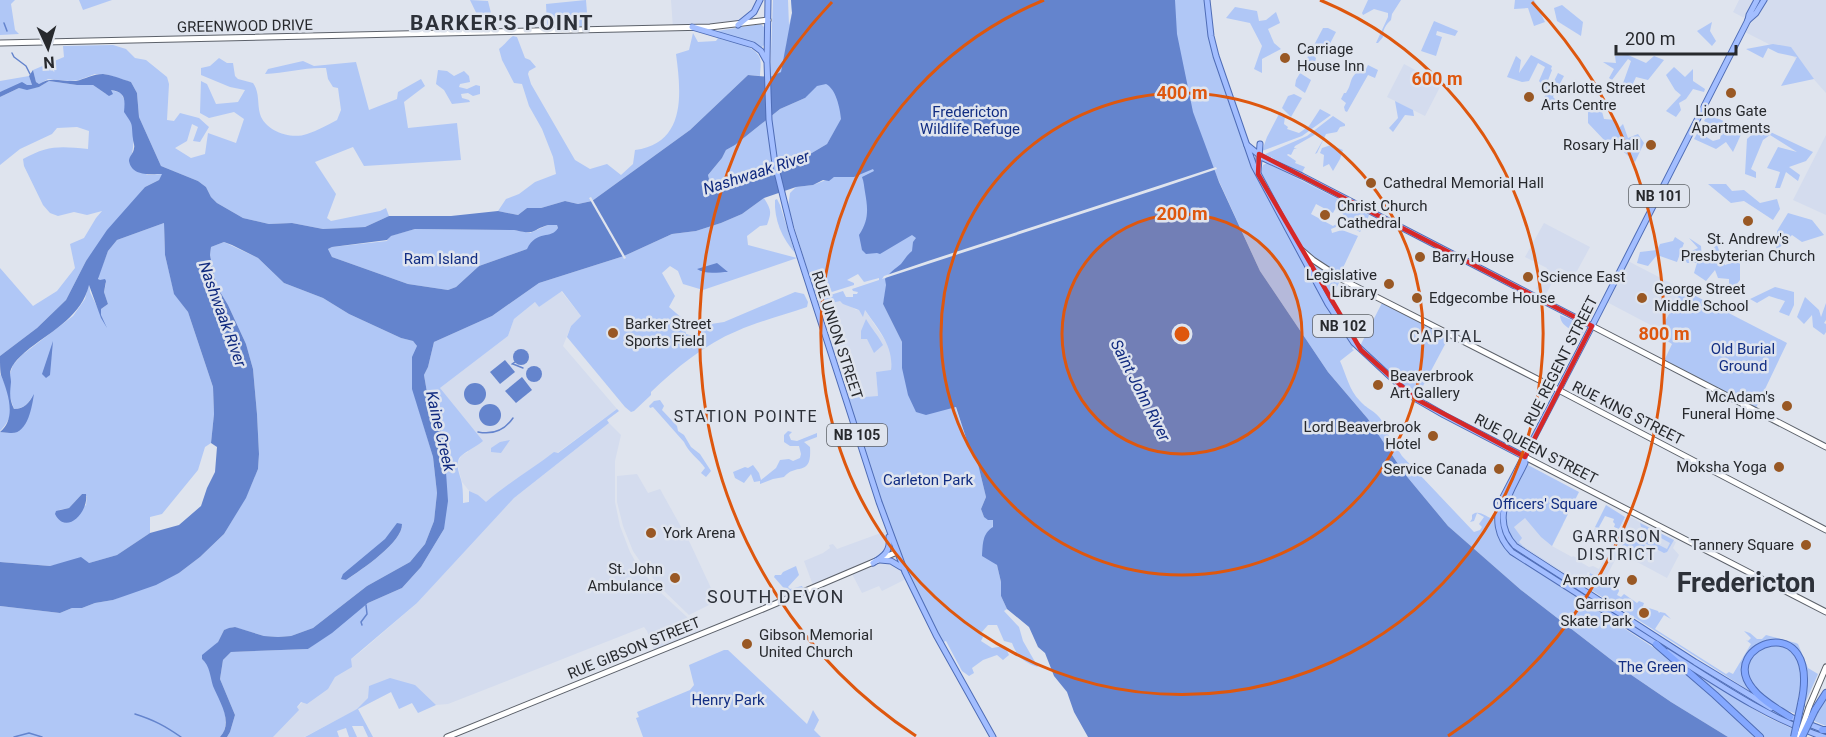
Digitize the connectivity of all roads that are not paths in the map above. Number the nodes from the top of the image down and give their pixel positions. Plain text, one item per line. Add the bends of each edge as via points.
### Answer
1 (760, 0) edge
2 (768, 0) edge
3 (1207, 0) edge
4 (1756, 0) edge
5 (1764, 0) edge
6 (768, 20) junction
7 (1748, 20) junction
8 (738, 25) junction
9 (693, 27) junction
10 (0, 43) edge
11 (766, 62) junction
12 (1246, 144) junction
13 (1255, 148) junction
14 (1258, 154) junction
15 (1251, 158) junction
16 (1258, 174) junction
17 (1296, 245) junction
18 (1592, 327) junction
19 (1559, 391) junction
20 (1826, 447) edge
21 (1509, 449) junction
22 (1525, 457) junction
23 (1518, 466) junction
24 (889, 530) junction
25 (1826, 530) edge
26 (897, 552) junction
27 (873, 563) junction
28 (905, 572) junction
29 (1826, 615) edge
30 (1656, 644) junction
31 (1826, 667) edge
32 (1826, 693) edge
33 (1812, 709) junction
34 (1790, 717) junction
35 (1825, 732) edge
36 (447, 737) edge
37 (993, 737) edge
38 (1760, 737) edge
39 (1794, 737) edge
40 (1801, 737) edge

1 - 8 main road via 754,12
2 - 6 main road, NB 105
3 - 12 main road, NB 102 via 1216,56
4 - 7 main road, RUE REGENT STREET / NB 101
5 - 7 main road, RUE REGENT STREET / NB 101
6 - 8 main road, GREENWOOD DRIVE
6 - 11 main road, RUE UNION STREET / NB 105
7 - 18 main road, RUE REGENT STREET / NB 101
8 - 9 main road, GREENWOOD DRIVE
9 - 10 main road, GREENWOOD DRIVE
9 - 11 main road via 753,45
11 - 24 main road, RUE UNION STREET / NB 105 via 771,138 784,208
12 - 13 main road
12 - 15 main road, RUE QUEEN STREET / NB 102
13 - 14 main road
13 - 15 main road
14 - 16 main road
14 - 18 main road
15 - 16 main road, RUE QUEEN STREET / NB 102
16 - 17 main road, RUE QUEEN STREET / NB 102
17 - 19 main road, RUE KING STREET via 1341,279
17 - 21 main road, RUE QUEEN STREET / NB 102 via 1354,343 1416,399
18 - 19 main road, RUE REGENT STREET
18 - 20 main road
19 - 22 main road, RUE REGENT STREET
19 - 25 main road, RUE KING STREET
21 - 22 main road, RUE QUEEN STREET / NB 102
21 - 23 main road
22 - 23 main road
22 - 29 main road, RUE QUEEN STREET
22 - 34 main road via 1502,515 1503,527 1515,546 1744,693
23 - 30 main road via 1498,512 1498,526 1506,545
24 - 26 main road, RUE UNION STREET / NB 105
24 - 27 main road via 888,550
26 - 27 main road, RUE GIBSON STREET
26 - 28 main road, RUE UNION STREET / NB 105
27 - 28 main road via 891,561
27 - 36 main road, RUE GIBSON STREET
28 - 37 main road, RUE UNION STREET / NB 105
30 - 35 main road via 1761,710 1798,728
30 - 38 highway
31 - 33 main road
32 - 33 highway
33 - 40 highway, bridge
34 - 35 main road
34 - 39 highway, bridge via 1762,699 1749,683 1746,665 1750,655 1769,642 1781,642 1792,648 1804,671

